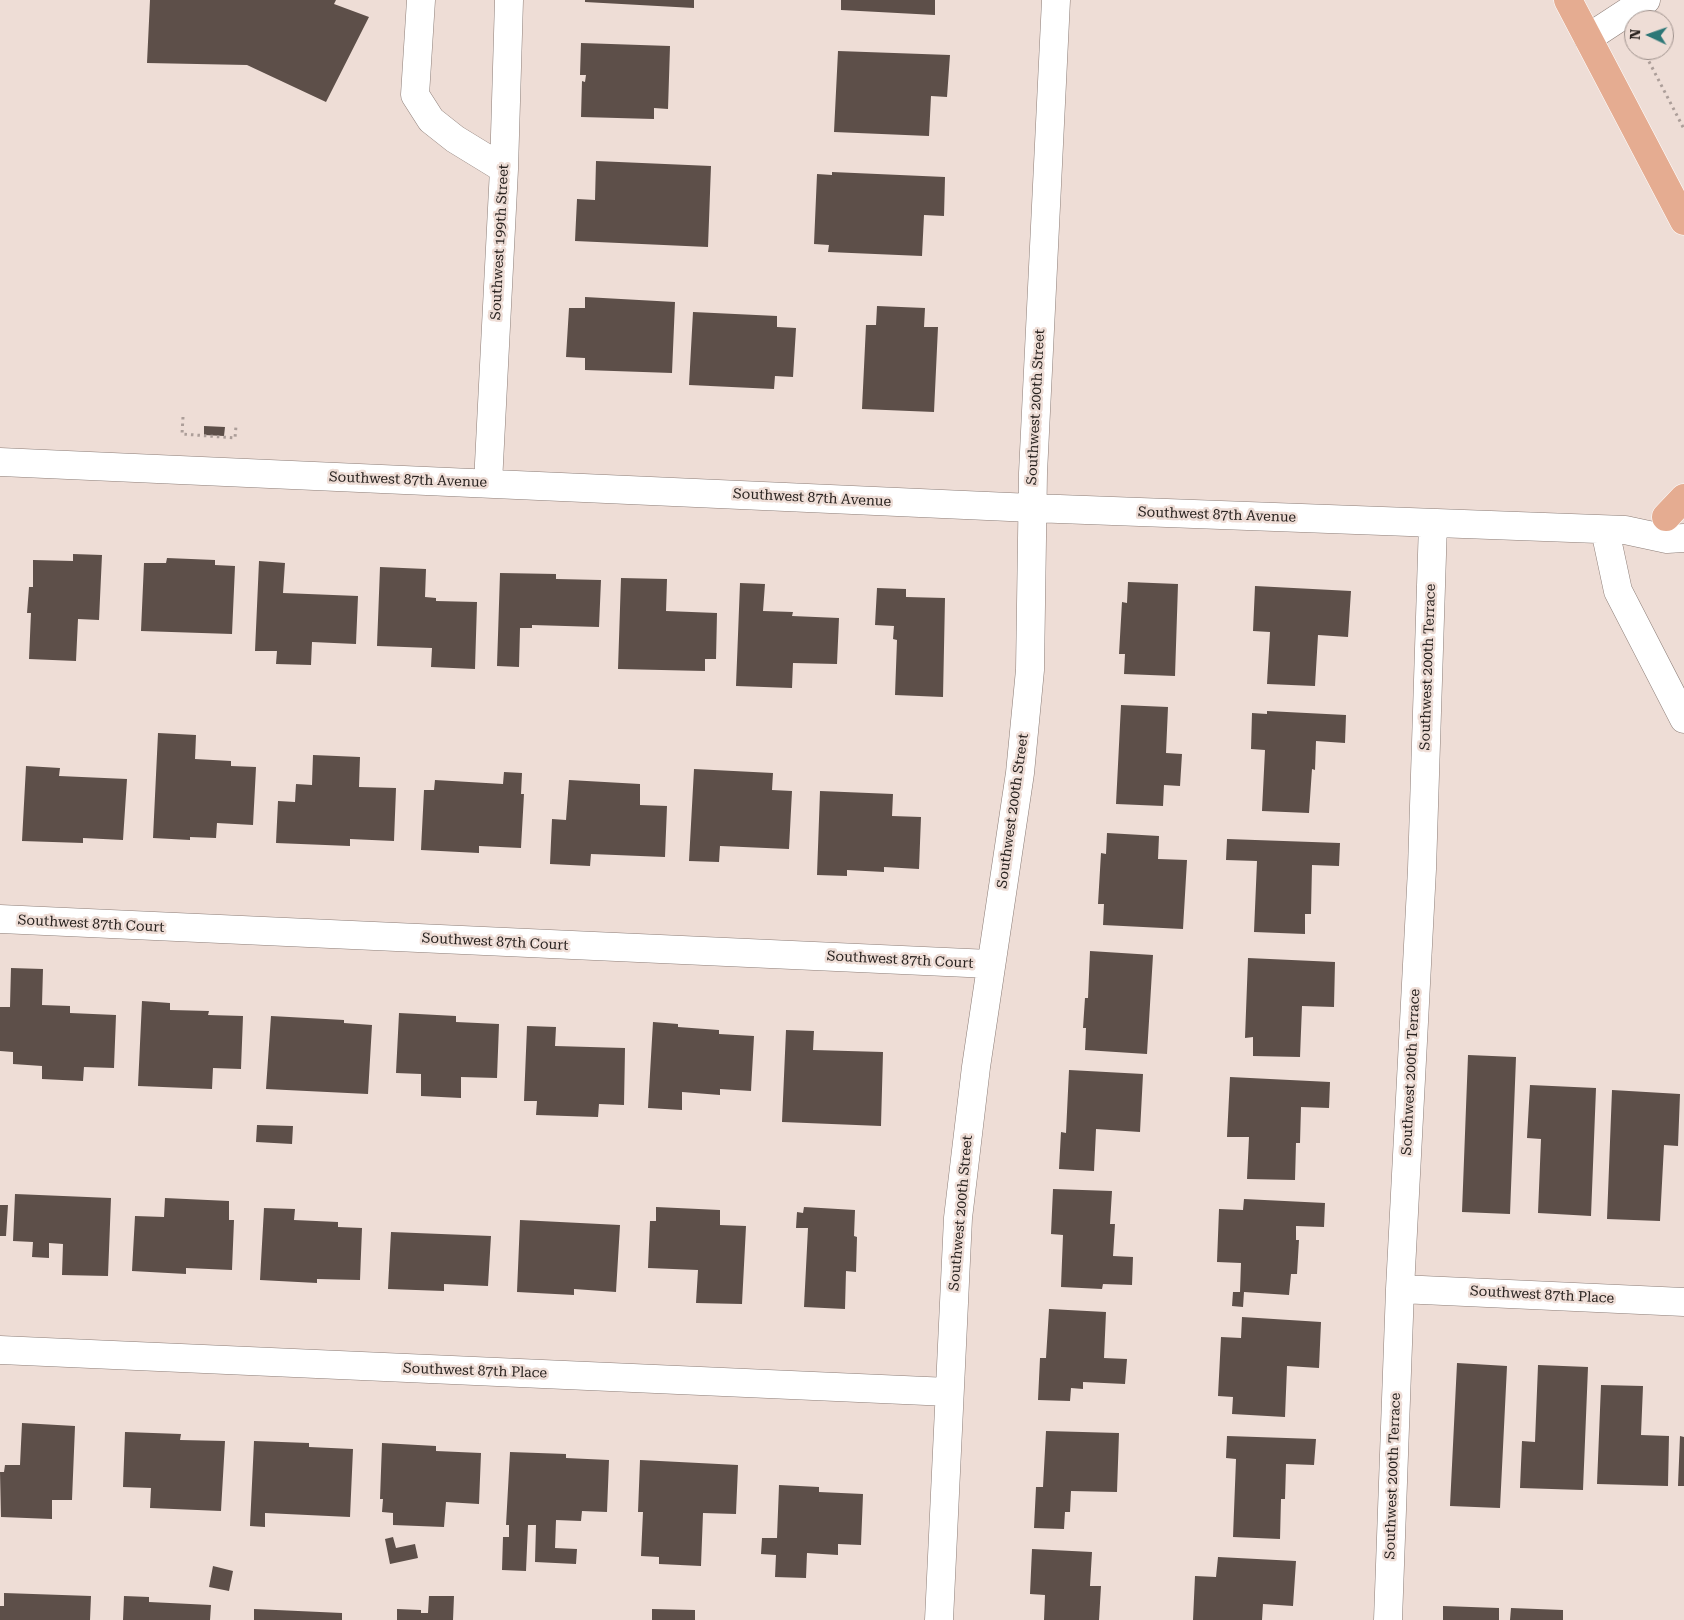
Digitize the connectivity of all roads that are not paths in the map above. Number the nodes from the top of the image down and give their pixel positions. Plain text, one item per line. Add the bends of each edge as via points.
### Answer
1 (421, 0) edge
2 (509, 0) edge
3 (1056, 0) edge
4 (1568, 0) edge
5 (1646, 0) edge
6 (1588, 38) junction
7 (504, 169) junction
8 (1684, 221) edge
9 (0, 462) edge
10 (488, 483) junction
11 (1032, 508) junction
12 (1678, 510) edge
13 (1433, 523) junction
14 (1615, 530) junction
15 (1684, 538) edge
16 (1684, 719) edge
17 (0, 919) edge
18 (990, 964) junction
19 (1400, 1289) junction
20 (1684, 1302) edge
21 (0, 1350) edge
22 (949, 1392) junction
23 (939, 1620) edge
24 (1388, 1620) edge

1 - 7 street via 415,95 431,120
2 - 7 street, Southwest 199th Street
3 - 11 street, Southwest 200th Street
4 - 6 main road
5 - 6 street
6 - 8 main road
7 - 10 street, Southwest 199th Street
9 - 10 street, Southwest 87th Avenue
10 - 11 street, Southwest 87th Avenue
11 - 13 street, Southwest 87th Avenue
11 - 18 street, Southwest 200th Street via 1030,670 1026,716
12 - 14 street, Southwest 87th Avenue
13 - 14 street, Southwest 87th Avenue
13 - 19 street, Southwest 200th Terrace via 1422,869
14 - 15 street, Southwest 87th Avenue via 1668,539
14 - 16 street via 1618,591
17 - 18 street, Southwest 87th Court
18 - 22 street, Southwest 200th Street via 959,1208
19 - 20 street, Southwest 87th Place
19 - 24 street, Southwest 200th Terrace
21 - 22 street, Southwest 87th Place
22 - 23 street, Southwest 200th Street

